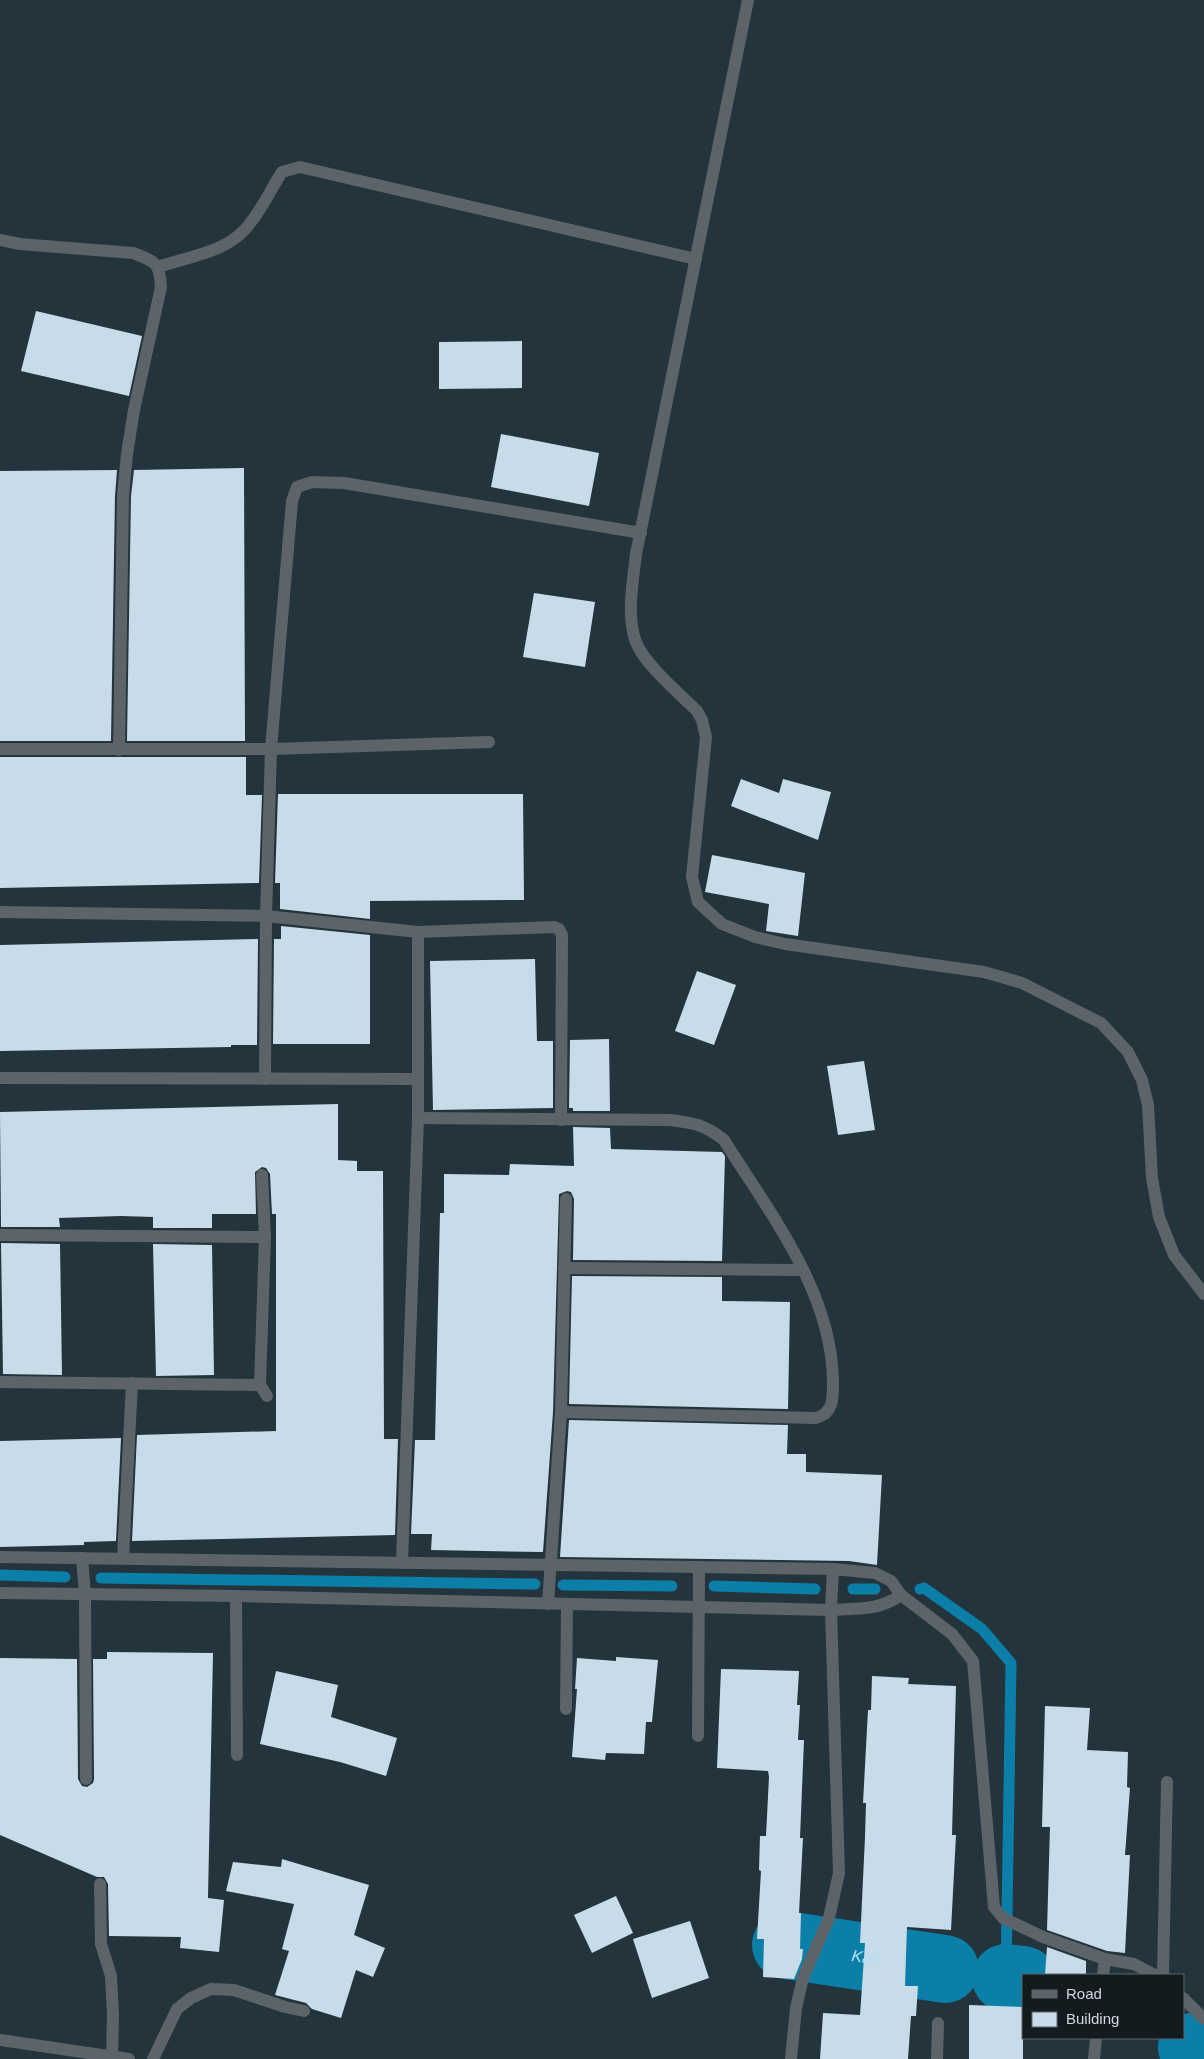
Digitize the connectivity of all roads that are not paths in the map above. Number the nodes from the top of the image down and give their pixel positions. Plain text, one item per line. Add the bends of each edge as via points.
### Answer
1 (748, 0) edge
2 (0, 240) edge
3 (696, 259) junction
4 (158, 267) junction
5 (641, 533) junction
6 (488, 742) dead end
7 (0, 749) edge
8 (271, 749) junction
9 (119, 750) junction
10 (0, 912) edge
11 (266, 916) junction
12 (418, 932) junction
13 (0, 1078) edge
14 (265, 1079) junction
15 (418, 1079) junction
16 (418, 1118) junction
17 (561, 1120) junction
18 (262, 1175) dead end
19 (566, 1199) dead end
20 (0, 1235) edge
21 (265, 1237) junction
22 (564, 1268) junction
23 (803, 1270) junction
24 (1204, 1294) edge
25 (0, 1382) edge
26 (132, 1383) junction
27 (561, 1412) junction
28 (0, 1557) edge
29 (82, 1558) junction
30 (123, 1558) junction
31 (402, 1563) junction
32 (549, 1565) junction
33 (699, 1567) junction
34 (833, 1569) junction
35 (0, 1593) edge
36 (85, 1595) junction
37 (901, 1595) junction
38 (236, 1596) junction
39 (548, 1604) junction
40 (567, 1604) junction
41 (700, 1606) junction
42 (832, 1610) junction
43 (566, 1709) dead end
44 (698, 1736) dead end
45 (238, 1754) dead end
46 (86, 1779) dead end
47 (1167, 1782) dead end
48 (100, 1884) dead end
49 (1105, 1958) junction
50 (1103, 1974) edge
51 (1153, 1974) edge
52 (1163, 1974) edge
53 (1184, 1999) edge
54 (304, 2011) dead end
55 (1204, 2019) edge
56 (938, 2023) dead end
57 (1096, 2039) edge
58 (0, 2040) edge
59 (112, 2057) junction
60 (129, 2059) edge
61 (153, 2059) edge
62 (791, 2059) edge
63 (937, 2059) edge
64 (1094, 2059) edge

1 - 3 street
2 - 4 street via 133,254 150,259
3 - 4 street via 300,167 282,172 251,223 236,238 218,249
3 - 5 street
4 - 9 street via 161,287 126,454
5 - 8 street via 344,483 312,482 297,487 292,501
5 - 24 street via 630,607 636,642 648,661 697,711 706,737 692,877 698,902 722,924 755,937 984,972 1022,982 1102,1023 1128,1052 1142,1080 1148,1105 1152,1178 1158,1217 1174,1255
6 - 8 street
7 - 9 street
8 - 9 street
8 - 11 street
10 - 11 street
11 - 12 street
11 - 14 street
12 - 15 street
12 - 17 street via 550,926 559,929 562,935
13 - 14 street
14 - 15 street
15 - 16 street
16 - 17 street
16 - 31 street
17 - 23 street via 670,1120 710,1128 724,1140
18 - 21 street
19 - 22 street
20 - 21 street
21 - 26 street via 264,1390
22 - 23 street
22 - 27 street
23 - 27 street via 825,1325 833,1373 833,1400 824,1416
25 - 26 street
26 - 30 street
27 - 32 street
28 - 29 street
29 - 30 street
29 - 36 street
30 - 31 street
31 - 32 street
32 - 33 street
32 - 39 street
33 - 34 street
33 - 41 street
34 - 37 street via 875,1573 891,1582
34 - 42 street
35 - 36 street
36 - 38 street
36 - 46 street
37 - 42 street via 876,1608
37 - 49 street via 952,1634 973,1661 994,1907 1003,1918 1043,1937
38 - 39 street
38 - 45 street
39 - 40 street
40 - 41 street
40 - 43 street
41 - 42 street
41 - 44 street
42 - 62 street via 839,1873 829,1918 803,1978 796,2008
47 - 52 street
48 - 59 street via 100,1939 111,1976
49 - 50 street
49 - 51 street via 1134,1964
53 - 55 street
54 - 61 street via 234,1990 212,1989 177,2009
56 - 63 street
57 - 64 street
58 - 59 street
59 - 60 street

